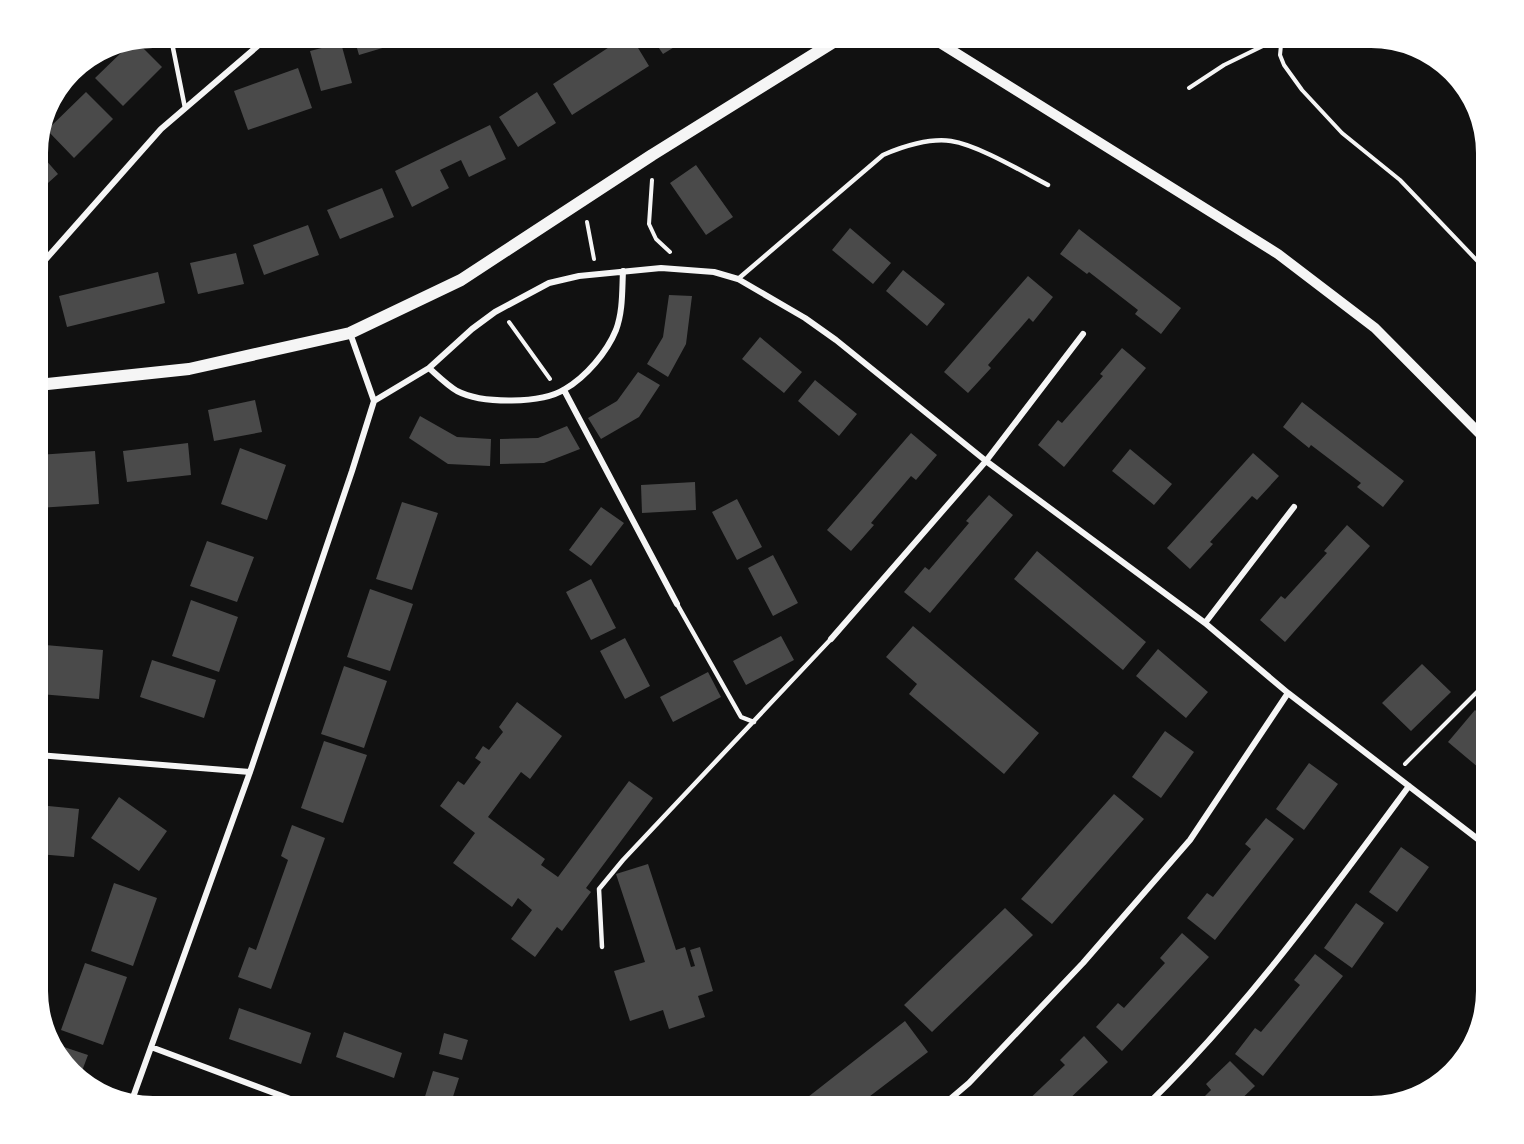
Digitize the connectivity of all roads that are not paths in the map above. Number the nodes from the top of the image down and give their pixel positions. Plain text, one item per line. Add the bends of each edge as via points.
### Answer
1 (173, 48) edge
2 (255, 48) edge
3 (824, 48) edge
4 (948, 48) edge
5 (185, 108) junction
6 (1048, 185) dead end
7 (48, 257) edge
8 (623, 271) junction
9 (738, 279) junction
10 (350, 333) junction
11 (1083, 334) dead end
12 (429, 368) junction
13 (48, 385) edge
14 (562, 391) junction
15 (374, 401) junction
16 (1476, 430) edge
17 (986, 461) junction
18 (1294, 507) dead end
19 (677, 604) joint
20 (1205, 623) junction
21 (831, 639) joint
22 (1288, 693) junction
23 (754, 722) junction
24 (48, 756) edge
25 (250, 772) junction
26 (1409, 786) junction
27 (1476, 838) edge
28 (602, 947) dead end
29 (151, 1047) junction
30 (134, 1094) edge
31 (280, 1096) edge
32 (954, 1096) edge
33 (1156, 1096) edge

1 - 5 lane
2 - 5 street
3 - 10 main road via 461,280
4 - 16 street via 1278,254 1375,328
5 - 7 street via 160,129
6 - 9 lane via 968,145 949,141 896,149 883,155
8 - 9 street via 688,269
8 - 12 street via 549,283 500,309
8 - 14 street via 622,311 615,332 586,372
9 - 17 street via 836,340
10 - 13 main road via 189,369
10 - 15 street
11 - 17 street
12 - 14 street via 458,392 479,399 510,401
12 - 15 street
14 - 19 street
15 - 25 street
17 - 20 street
17 - 21 street
18 - 20 street
19 - 23 lane via 741,717
20 - 22 street
21 - 23 lane
22 - 26 street
22 - 32 street via 1190,840 1083,963
23 - 28 lane via 599,890
24 - 25 street
25 - 29 street
26 - 27 street
26 - 33 street via 1300,932
29 - 30 street
29 - 31 street

